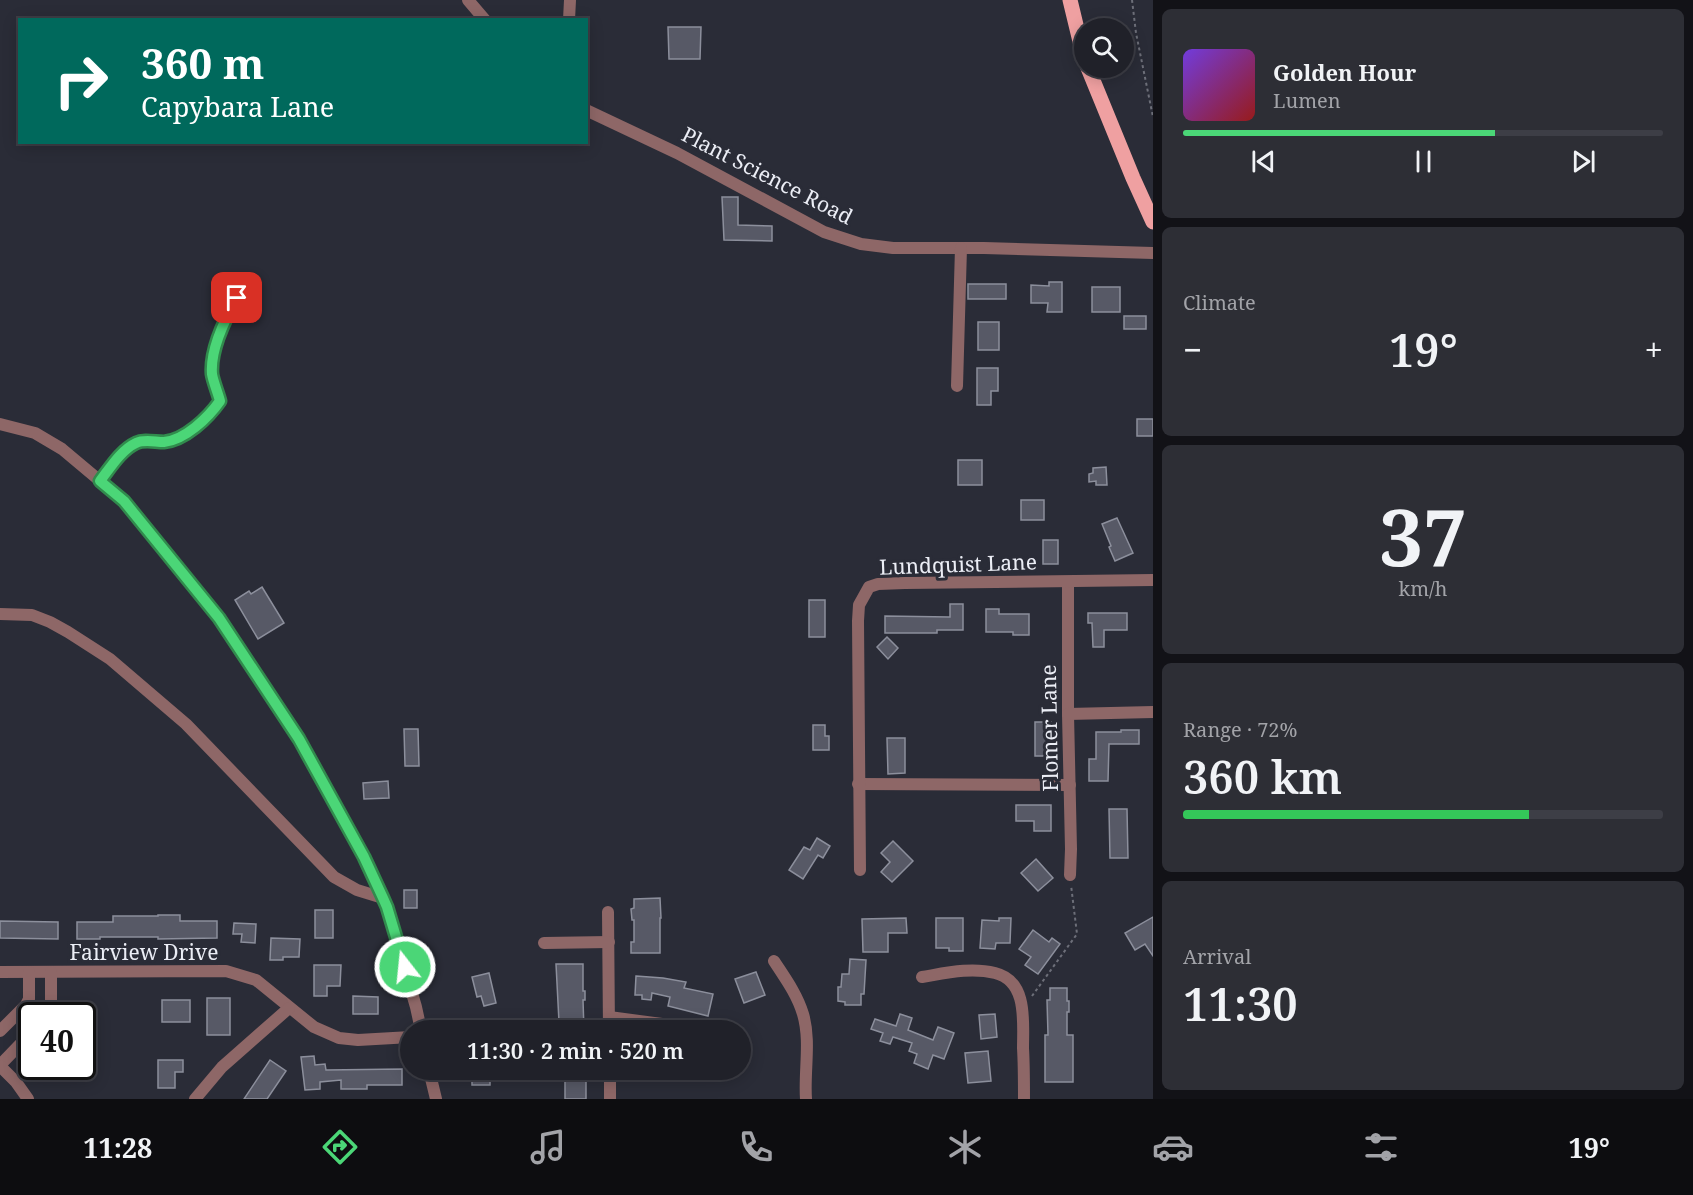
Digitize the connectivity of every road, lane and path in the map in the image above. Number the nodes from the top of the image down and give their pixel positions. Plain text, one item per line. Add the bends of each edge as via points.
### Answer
1 (468, 0) edge
2 (570, 0) edge
3 (1070, 0) edge
4 (1132, 0) edge
5 (483, 18) edge
6 (569, 18) edge
7 (1074, 18) edge
8 (1092, 78) edge
9 (588, 111) edge
10 (1153, 117) edge
11 (1153, 222) edge
12 (961, 248) junction
13 (1153, 253) edge
14 (237, 298) dead end
15 (957, 386) dead end
16 (0, 424) edge
17 (100, 481) junction
18 (1153, 580) edge
19 (1068, 582) junction
20 (0, 614) edge
21 (1153, 712) edge
22 (1068, 714) junction
23 (858, 784) junction
24 (1070, 785) junction
25 (860, 870) dead end
26 (1070, 875) joint
27 (383, 898) junction
28 (608, 912) dead end
29 (609, 942) junction
30 (544, 943) dead end
31 (774, 961) dead end
32 (0, 972) edge
33 (29, 972) junction
34 (51, 972) junction
35 (922, 977) dead end
36 (51, 1002) edge
37 (289, 1008) junction
38 (1023, 1008) junction
39 (609, 1017) joint
40 (419, 1020) edge
41 (632, 1020) edge
42 (0, 1031) edge
43 (400, 1038) edge
44 (18, 1047) edge
45 (0, 1066) edge
46 (431, 1080) edge
47 (609, 1080) edge
48 (28, 1099) edge
49 (195, 1099) edge
50 (436, 1099) edge
51 (610, 1099) edge
52 (806, 1099) edge
53 (1024, 1099) edge

1 - 5 street
2 - 6 street
3 - 7 main road
4 - 10 path
8 - 11 main road
9 - 12 street, Plant Science Road via 677,153 824,232 893,248
12 - 13 street, Plant Science Road
12 - 15 street
14 - 17 street via 220,333 212,364 220,401 215,409 177,439 138,442 127,448
16 - 17 street via 36,433
17 - 27 street via 124,501 219,618 299,739
18 - 19 street, Lundquist Lane
19 - 22 street, Flomer Lane
19 - 23 street, Lundquist Lane via 905,583 869,587 859,605 858,621
20 - 27 street via 32,615 50,622 110,659 186,724 334,877
21 - 22 street
22 - 24 street, Flomer Lane
23 - 24 street
23 - 25 street, Lundquist Lane
24 - 26 street, Flomer Lane
26 - 38 path via 1077,934
27 - 40 street
28 - 29 street
29 - 30 street
29 - 39 street
31 - 52 street via 792,988 803,1015
32 - 33 street, Fairview Drive
33 - 34 street, Fairview Drive
33 - 42 street via 29,999
34 - 36 street
34 - 37 street, Fairview Drive via 226,971 256,980
35 - 38 street via 958,971 997,973 1009,979
37 - 43 street, Fairview Drive via 314,1027 339,1038
37 - 49 street via 222,1066
38 - 53 street
39 - 41 street
44 - 45 street
45 - 48 street
46 - 50 street
47 - 51 street

